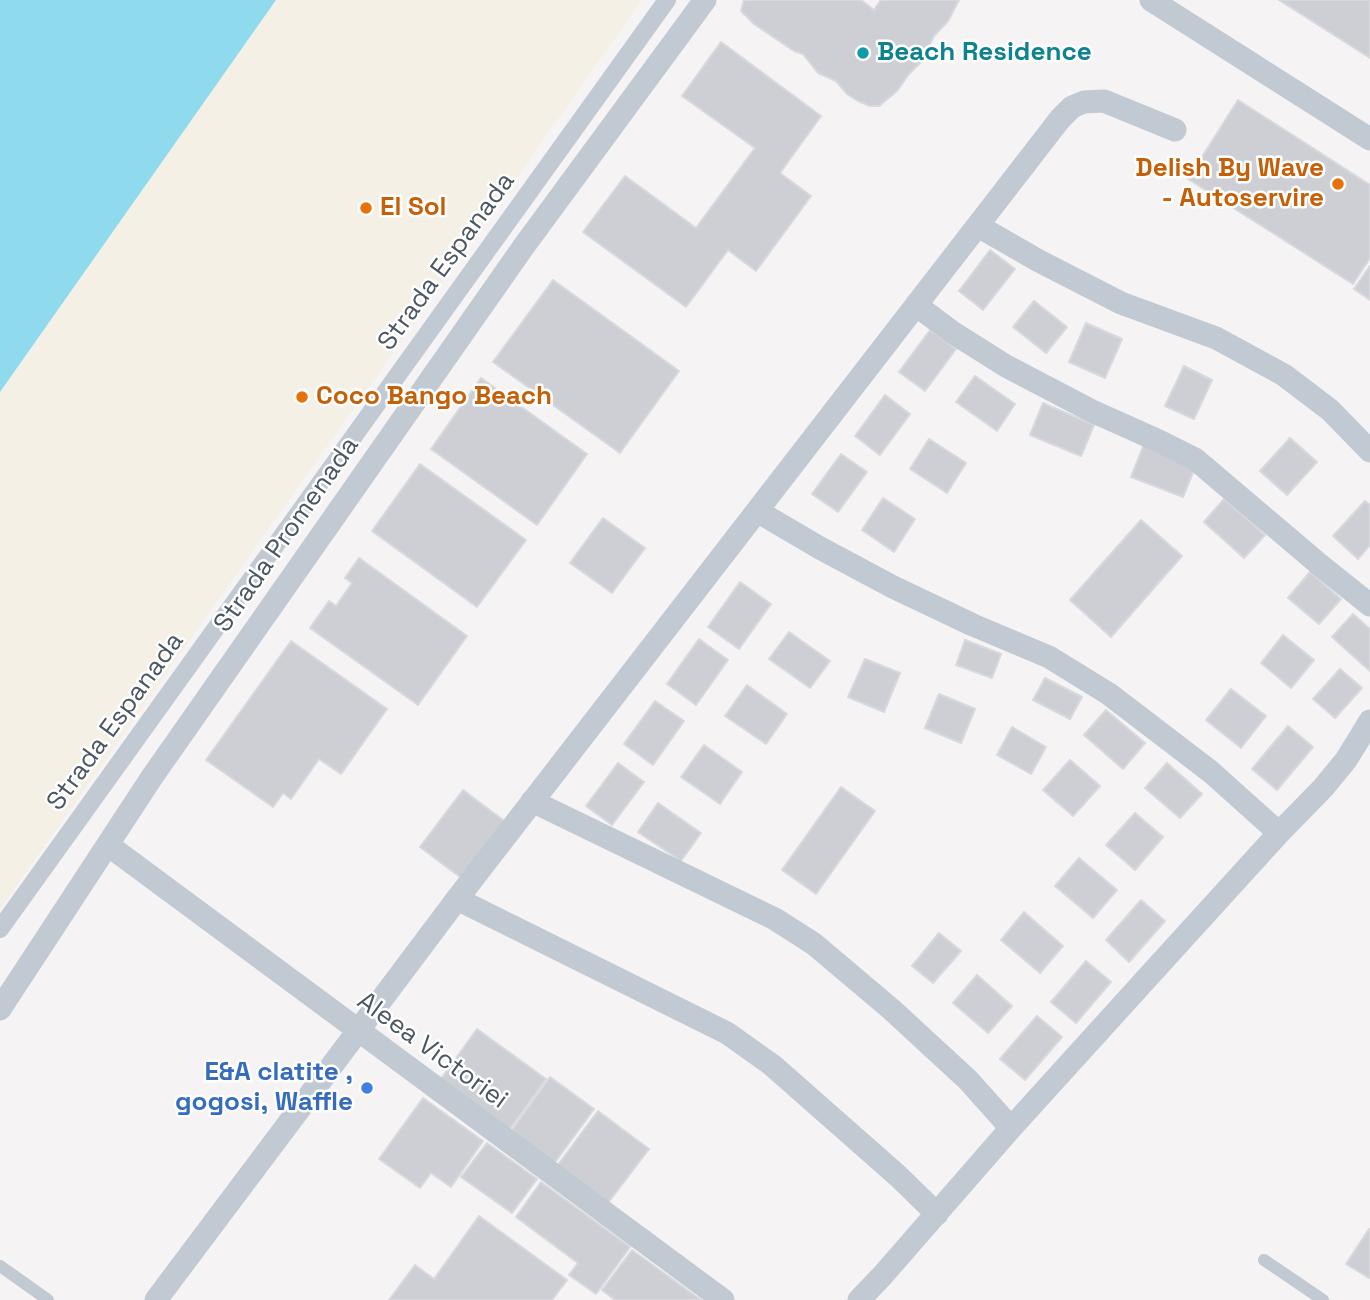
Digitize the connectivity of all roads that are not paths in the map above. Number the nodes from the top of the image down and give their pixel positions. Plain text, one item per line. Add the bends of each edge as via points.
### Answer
1 (667, 0) edge
2 (705, 0) edge
3 (1151, 0) edge
4 (1175, 130) dead end
5 (1370, 139) edge
6 (978, 226) junction
7 (916, 305) junction
8 (1370, 451) edge
9 (757, 510) junction
10 (1370, 605) edge
11 (1370, 721) edge
12 (532, 801) junction
13 (1279, 833) junction
14 (108, 845) junction
15 (457, 899) junction
16 (0, 929) edge
17 (0, 1009) edge
18 (357, 1030) junction
19 (1011, 1128) junction
20 (937, 1214) junction
21 (1264, 1260) dead end
22 (0, 1266) edge
23 (883, 1276) junction
24 (48, 1300) edge
25 (156, 1300) edge
26 (723, 1300) edge
27 (859, 1300) edge
28 (883, 1300) edge
29 (1323, 1300) edge

1 - 16 street, Strada Espanada
2 - 14 street, Strada Promenada via 524,246
3 - 5 street
4 - 6 street via 1104,102 1072,107
6 - 7 street
6 - 8 street via 1121,303 1216,338 1283,375 1330,410
7 - 9 street
7 - 10 street via 1006,366 1195,460
9 - 12 street
9 - 13 street via 893,587 1049,657 1099,687 1211,772
11 - 13 street via 1346,760
12 - 15 street
12 - 19 street via 775,919 814,944 968,1080
13 - 19 street
14 - 17 street, Strada Promenada
14 - 18 street, Aleea Victoriei
15 - 18 street
15 - 20 street via 727,1033 772,1065
18 - 25 street
18 - 26 street, Aleea Victoriei
19 - 20 street
20 - 23 street
21 - 29 lane
22 - 24 lane
23 - 27 street
23 - 28 street

